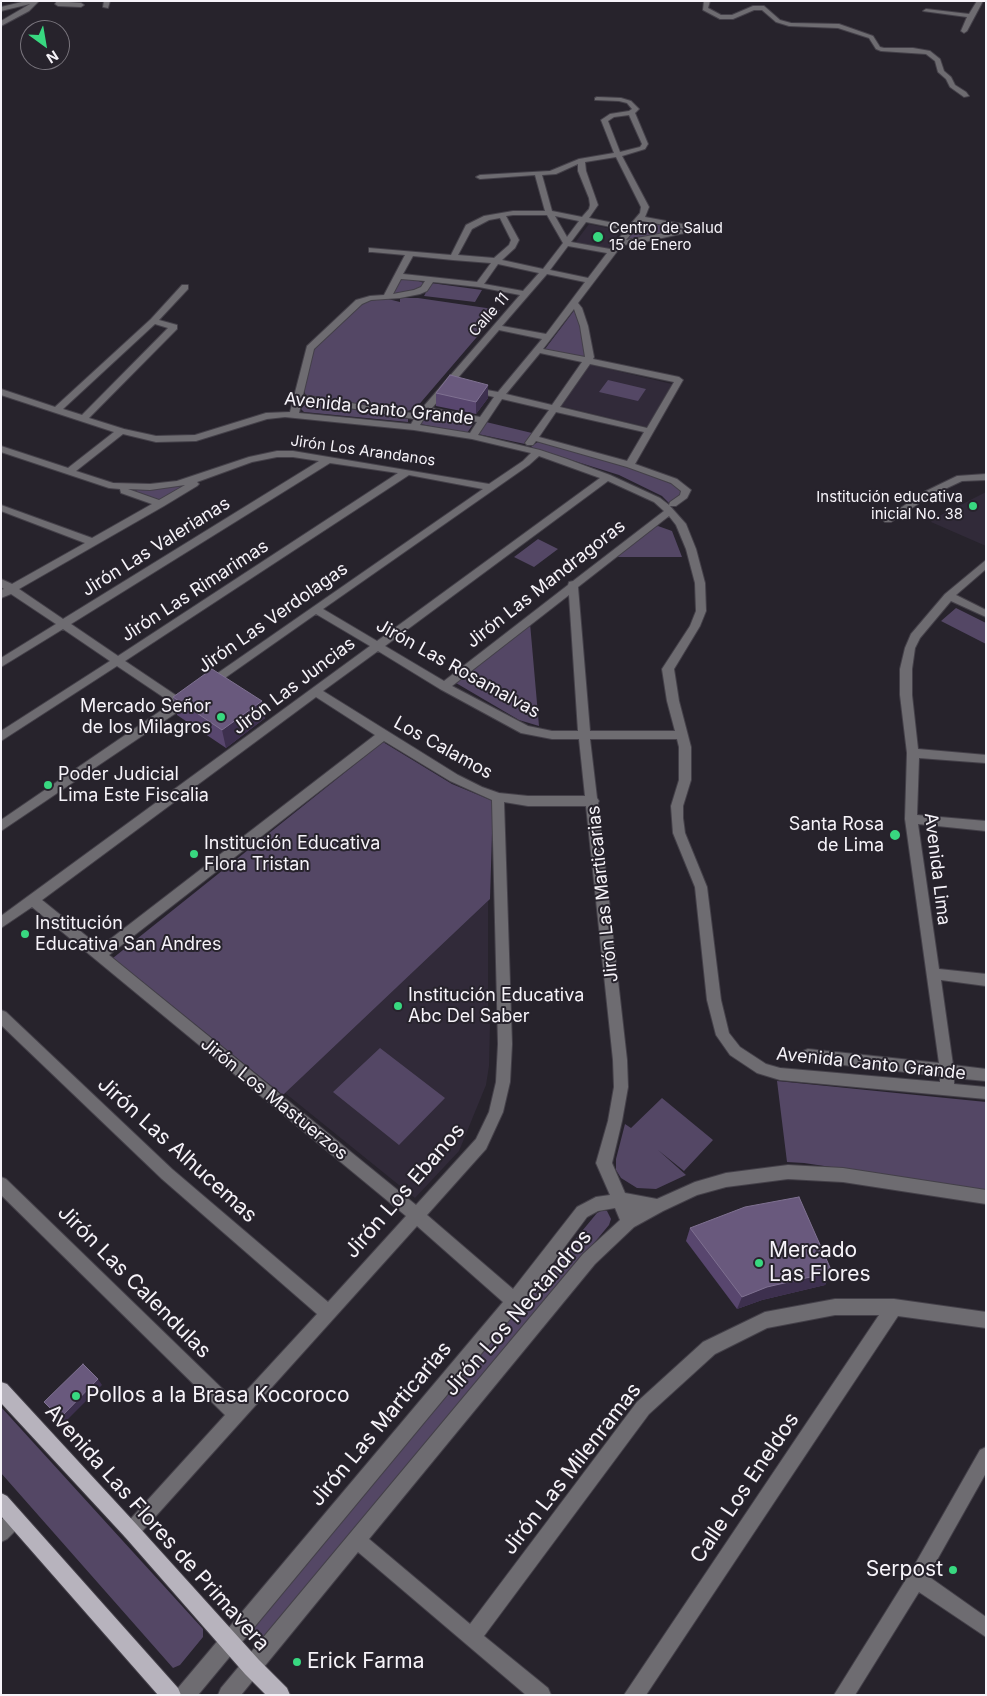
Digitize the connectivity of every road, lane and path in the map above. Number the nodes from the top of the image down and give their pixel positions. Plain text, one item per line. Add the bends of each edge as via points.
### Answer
1 (60, 1) edge
2 (707, 1) edge
3 (980, 1) edge
4 (1, 2) edge
5 (12, 2) edge
6 (36, 2) edge
7 (82, 5) edge
8 (1, 9) edge
9 (926, 10) dead end
10 (972, 16) junction
11 (1, 24) edge
12 (964, 31) dead end
13 (966, 96) dead end
14 (597, 100) dead end
15 (630, 113) junction
16 (618, 155) junction
17 (580, 160) junction
18 (582, 170) junction
19 (553, 172) junction
20 (538, 173) junction
21 (480, 177) dead end
22 (549, 213) junction
23 (502, 215) junction
24 (640, 218) junction
25 (583, 220) junction
26 (630, 230) junction
27 (620, 243) junction
28 (567, 244) junction
29 (372, 250) dead end
30 (612, 252) junction
31 (410, 254) junction
32 (453, 258) junction
33 (496, 261) junction
34 (546, 270) junction
35 (398, 276) junction
36 (430, 280) junction
37 (590, 280) junction
38 (479, 285) junction
39 (185, 287) dead end
40 (526, 294) junction
41 (387, 297) junction
42 (573, 303) junction
43 (154, 321) junction
44 (497, 327) junction
45 (547, 337) junction
46 (538, 350) junction
47 (587, 361) junction
48 (457, 385) junction
49 (1, 392) edge
50 (500, 395) junction
51 (300, 397) junction
52 (554, 407) junction
53 (425, 409) junction
54 (57, 410) junction
55 (294, 414) junction
56 (420, 417) junction
57 (83, 419) junction
58 (482, 420) junction
59 (414, 427) junction
60 (121, 431) junction
61 (650, 431) junction
62 (472, 436) junction
63 (534, 438) junction
64 (1, 449) edge
65 (531, 451) junction
66 (329, 459) junction
67 (630, 465) junction
68 (69, 472) junction
69 (408, 472) junction
70 (206, 476) junction
71 (986, 476) edge
72 (607, 477) junction
73 (112, 486) junction
74 (490, 487) junction
75 (161, 504) junction
76 (671, 507) junction
77 (1, 508) edge
78 (888, 520) dead end
79 (95, 543) junction
80 (986, 563) edge
81 (1, 582) edge
82 (574, 584) junction
83 (12, 589) junction
84 (1, 595) edge
85 (949, 596) junction
86 (316, 609) junction
87 (986, 614) edge
88 (63, 624) junction
89 (378, 646) junction
90 (120, 661) junction
91 (1, 662) edge
92 (444, 686) junction
93 (316, 692) junction
94 (181, 704) junction
95 (584, 734) junction
96 (682, 734) junction
97 (383, 735) junction
98 (1, 738) edge
99 (912, 753) junction
100 (986, 759) edge
101 (498, 797) junction
102 (593, 801) junction
103 (912, 819) junction
104 (1, 826) edge
105 (986, 826) edge
106 (33, 900) junction
107 (1, 923) edge
108 (100, 955) junction
109 (933, 974) junction
110 (986, 980) edge
111 (1, 1016) edge
112 (808, 1054) dead end
113 (947, 1071) junction
114 (986, 1075) edge
115 (947, 1088) junction
116 (986, 1094) edge
117 (1, 1184) edge
118 (986, 1197) edge
119 (621, 1200) junction
120 (658, 1206) junction
121 (417, 1216) junction
122 (629, 1222) junction
123 (514, 1301) junction
124 (894, 1306) junction
125 (327, 1312) junction
126 (986, 1320) edge
127 (1, 1390) edge
128 (235, 1413) junction
129 (986, 1456) edge
130 (1, 1502) edge
131 (16, 1519) junction
132 (131, 1531) junction
133 (1, 1533) edge
134 (357, 1540) junction
135 (916, 1580) junction
136 (986, 1628) edge
137 (471, 1638) junction
138 (228, 1640) junction
139 (252, 1667) junction
140 (171, 1695) edge
141 (185, 1695) edge
142 (228, 1695) edge
143 (280, 1695) edge
144 (541, 1695) edge
145 (634, 1695) edge
146 (844, 1695) edge

1 - 7 street via 58,4
2 - 13 street via 705,9 720,17 733,17 764,8 778,21 791,25 840,26 871,37 878,48 884,50 928,52 938,60 941,72 949,78 952,86
3 - 10 street
4 - 5 street
5 - 6 street
5 - 8 street
6 - 11 street
9 - 10 street
10 - 12 street
14 - 15 street via 630,102 636,109
15 - 16 street via 645,146
15 - 16 street via 612,115 604,120
16 - 17 street
16 - 24 street via 645,207
17 - 18 street
17 - 19 street
18 - 19 street
18 - 25 street, Calle 11 via 594,205
19 - 20 street
20 - 21 street
20 - 22 street
22 - 23 street
22 - 25 street
22 - 28 street
23 - 32 street via 480,220 469,227
23 - 33 street via 515,240
24 - 26 street
24 - 27 street via 694,230
25 - 26 street
25 - 28 street, Calle 11
26 - 27 street
27 - 30 street
28 - 30 street
28 - 34 street, Calle 11
29 - 31 street
30 - 37 street
31 - 32 street
31 - 35 street
32 - 33 street
33 - 34 street
33 - 38 street
34 - 37 street
34 - 40 street, Calle 11
35 - 36 street
35 - 41 street
36 - 38 street
36 - 41 street via 428,286 417,292
37 - 42 street
38 - 40 street
39 - 43 street
40 - 44 street, Calle 11
41 - 51 street via 359,302 318,338 310,348
42 - 45 street
42 - 47 street via 584,326 590,357
43 - 54 street
43 - 57 street via 174,327
44 - 45 street
44 - 48 street, Calle 11
45 - 46 street
46 - 47 street
46 - 50 street
47 - 52 street, Jirón Las Verdolagas
47 - 61 street via 679,380
48 - 50 street
48 - 53 street, Calle 11
49 - 54 street, Avenida Canto Grande
50 - 52 street
50 - 58 street
51 - 55 street
51 - 56 street
52 - 61 street
52 - 63 street, Jirón Las Verdolagas
53 - 56 street, Calle 11
53 - 58 street
54 - 57 street, Avenida Canto Grande
55 - 59 street, Avenida Canto Grande
55 - 60 street, Avenida Canto Grande via 266,416 189,439 156,439
56 - 59 street, Calle 11
57 - 60 street, Avenida Canto Grande
58 - 62 street
59 - 62 street, Avenida Canto Grande
60 - 68 street
61 - 67 street
62 - 65 street, Avenida Canto Grande
63 - 65 street, Jirón Las Verdolagas
63 - 67 street
64 - 68 street, Jirón Los Arandanos
65 - 72 street, Avenida Canto Grande
65 - 74 street, Jirón Las Verdolagas via 526,463
66 - 69 street, Jirón Los Arandanos
66 - 70 street, Jirón Los Arandanos via 277,454
66 - 88 street, Jirón Las Valerianas
67 - 76 street via 674,481 686,490 686,494
68 - 73 street, Jirón Los Arandanos
69 - 74 street, Jirón Los Arandanos
69 - 90 street, Jirón Las Rimarimas
70 - 73 street, Jirón Los Arandanos via 164,486
70 - 75 street
71 - 78 street via 960,478 927,494
72 - 76 street, Avenida Canto Grande
72 - 89 street, Jirón Las Juncias
73 - 75 street
74 - 86 street, Jirón Las Verdolagas
75 - 79 street
76 - 82 street, Jirón Las Mandragoras
76 - 96 street, Avenida Canto Grande via 687,537 700,584 701,611 668,669
77 - 79 street
79 - 83 street
80 - 85 street, Avenida Lima
81 - 83 street
82 - 92 street, Jirón Las Mandragoras
82 - 95 street, Jirón Las Marticarias
83 - 84 street
83 - 88 street
85 - 87 street
85 - 99 street, Avenida Lima via 914,637 907,658 906,696
86 - 89 street, Jirón Las Rosamalvas
86 - 94 street, Jirón Las Verdolagas
88 - 90 street
88 - 91 street, Jirón Las Valerianas
89 - 92 street, Jirón Las Rosamalvas
89 - 93 street, Jirón Las Juncias
90 - 94 street
90 - 98 street, Jirón Las Rimarimas
92 - 95 street, Jirón Las Rosamalvas via 525,730 552,735
93 - 97 street, Los Calamos
93 - 106 street, Jirón Las Juncias
94 - 104 street, Jirón Las Verdolagas
95 - 96 street, Jirón Las Rosamalvas
95 - 102 street, Jirón Las Marticarias
96 - 115 street, Avenida Canto Grande via 686,764 677,806 679,833 701,887 718,1019 735,1051 762,1070 780,1074
97 - 101 street, Los Calamos via 454,778
97 - 108 street
99 - 100 street
99 - 103 street, Avenida Lima
101 - 102 street, Los Calamos via 549,802
101 - 121 street, Jirón Los Ebanos via 505,1044 502,1082 496,1112 481,1144
102 - 119 street, Jirón Las Marticarias via 621,1087 604,1162
103 - 105 street
103 - 109 street, Avenida Lima
106 - 107 street, Jirón Las Juncias
106 - 108 street, Jirón Los Mastuerzos
108 - 121 street, Jirón Los Mastuerzos
109 - 110 street
109 - 113 street, Avenida Lima
111 - 125 street, Jirón Las Alhucemas via 167,1174
112 - 113 street
113 - 114 street
113 - 115 street, Avenida Lima
115 - 116 street, Avenida Canto Grande
117 - 128 street, Jirón Las Calendulas
118 - 120 street, Jirón Los Nectandros via 843,1175 788,1172 726,1180 695,1189
119 - 120 street, Jirón Las Marticarias
119 - 122 street, Jirón Las Marticarias
119 - 123 street, Jirón Las Marticarias via 596,1204 582,1212
120 - 122 street, Jirón Los Nectandros
121 - 123 street, Jirón Los Mastuerzos
121 - 125 street, Jirón Los Ebanos
122 - 134 street, Jirón Los Nectandros via 589,1259
123 - 138 street, Jirón Las Marticarias
124 - 126 street, Jirón Las Milenramas
124 - 137 street, Jirón Las Milenramas via 835,1307 765,1320 709,1348 643,1408
124 - 145 street, Calle Los Eneldos
125 - 128 street, Jirón Los Ebanos
127 - 132 main road, Avenida Las Flores de Primavera
128 - 132 street, Jirón Los Ebanos
129 - 135 street
130 - 131 main road
131 - 133 street
131 - 140 main road
132 - 138 main road, Avenida Las Flores de Primavera
134 - 137 street
134 - 139 street, Jirón Los Nectandros
135 - 136 street
135 - 146 street
137 - 144 street
138 - 139 main road, Avenida Las Flores de Primavera
138 - 141 street, Jirón Las Marticarias
139 - 142 street, Jirón Los Nectandros
139 - 143 main road, Avenida Las Flores de Primavera

